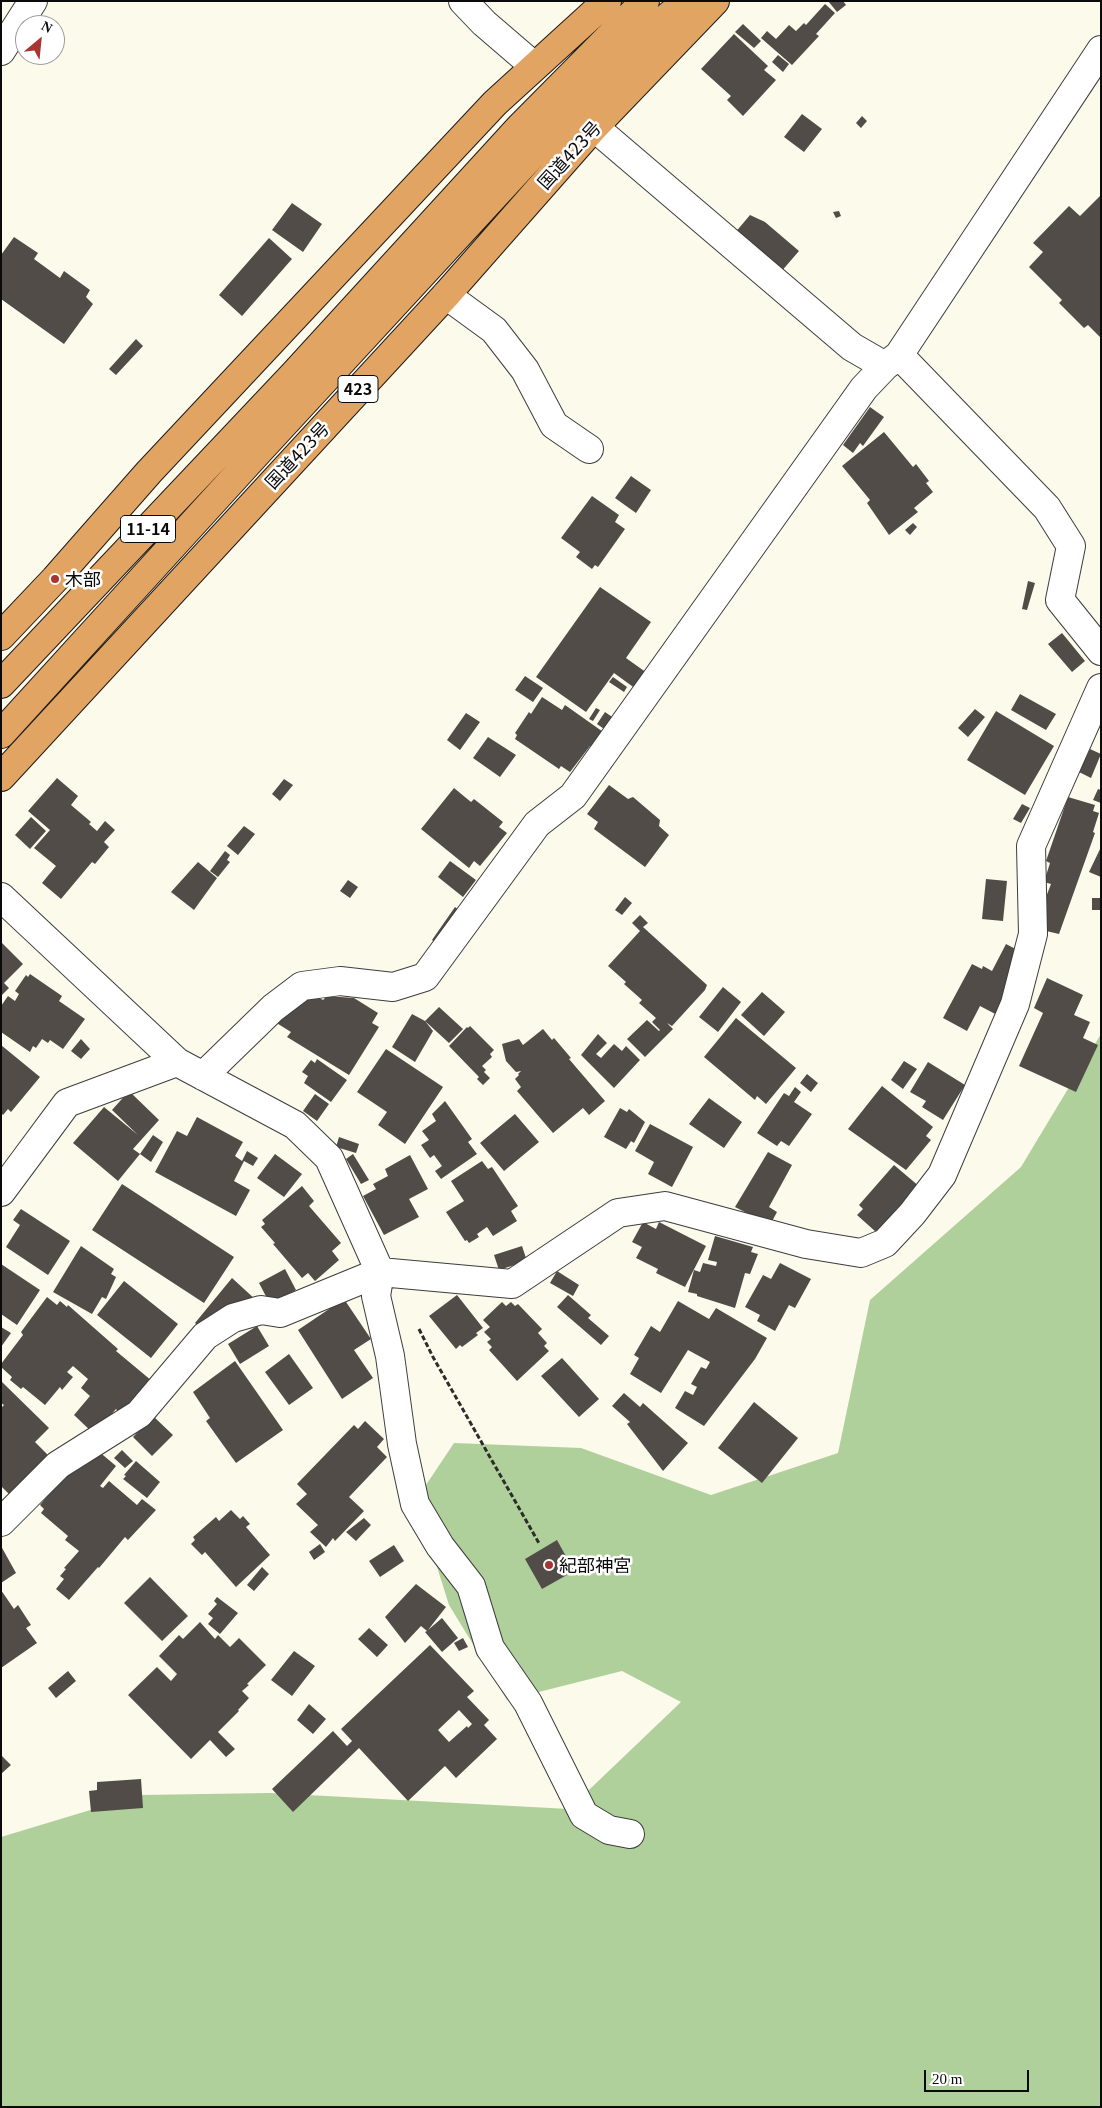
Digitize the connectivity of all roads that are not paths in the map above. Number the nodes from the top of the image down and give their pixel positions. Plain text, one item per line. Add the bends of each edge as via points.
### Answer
1 (32, 1) edge
2 (463, 1) edge
3 (608, 1) edge
4 (644, 1) edge
5 (687, 1) edge
6 (715, 1) edge
7 (1101, 50) edge
8 (1, 51) edge
9 (534, 66) junction
10 (594, 127) junction
11 (446, 295) junction
12 (892, 360) junction
13 (589, 449) dead end
14 (1, 636) edge
15 (1101, 651) edge
16 (1, 684) edge
17 (1101, 688) edge
18 (1, 734) edge
19 (1, 777) edge
20 (1, 897) edge
21 (177, 1062) junction
22 (204, 1076) junction
23 (1, 1192) edge
24 (380, 1272) junction
25 (1, 1522) edge
26 (630, 1834) dead end

1 - 8 street
2 - 9 street
3 - 9 highway
4 - 16 highway, 11-14 via 522,126 294,374
5 - 18 highway via 654,28 551,135
6 - 10 highway, 国道423号 / 423
7 - 12 street
9 - 14 highway via 495,103 149,472
10 - 11 highway, 国道423号 / 423
10 - 12 street via 852,347
11 - 13 street via 494,330 525,370 554,425
11 - 19 highway, 国道423号 / 423
12 - 15 street via 1047,508 1071,546 1060,600
12 - 22 street via 864,388 573,796 537,824 425,977 393,987 340,981 302,986 273,1008
17 - 24 street via 1031,846 1033,934 1015,1004 942,1175 885,1243 861,1253 852,1252 806,1244 664,1206 618,1212 512,1284
20 - 21 street
21 - 22 street
21 - 23 street via 67,1103
22 - 24 street via 295,1125 329,1158
24 - 25 street via 280,1312 261,1310 233,1318 205,1336 138,1414 58,1465
24 - 26 street via 376,1296 390,1356 402,1444 415,1504 440,1546 471,1586 490,1648 528,1703 584,1815 609,1830

